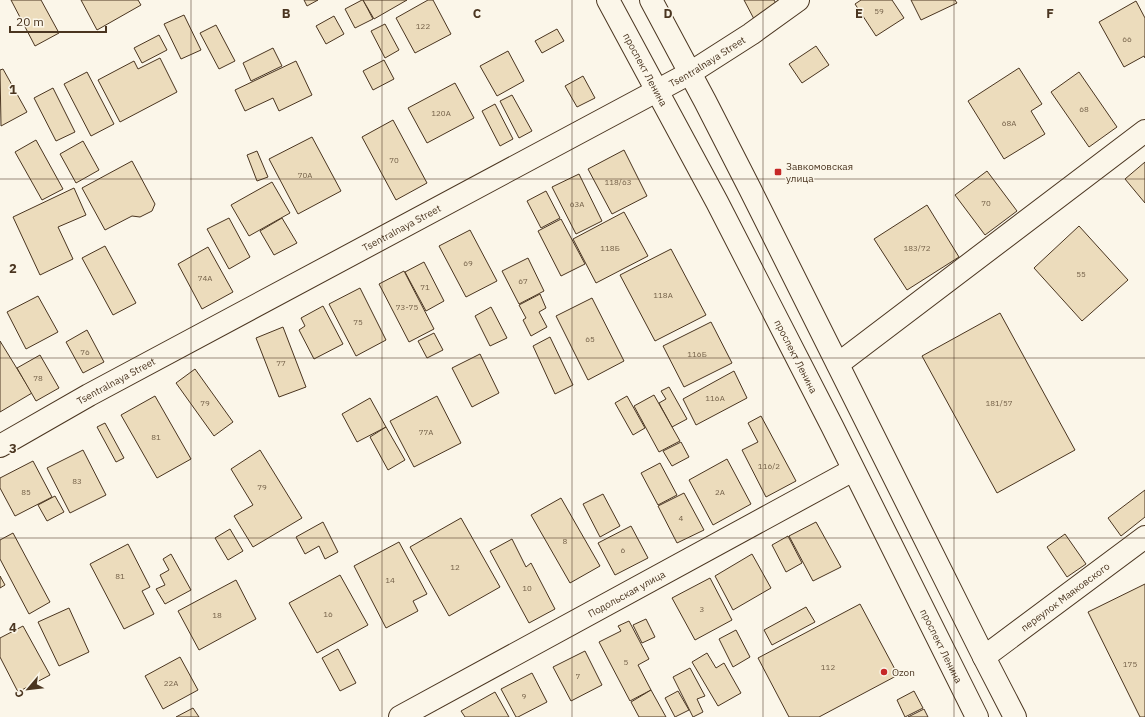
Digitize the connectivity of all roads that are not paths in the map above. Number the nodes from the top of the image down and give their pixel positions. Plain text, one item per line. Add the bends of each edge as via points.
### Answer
1 (608, 0) edge
2 (651, 0) edge
3 (798, 0) edge
4 (690, 73) junction
5 (656, 90) junction
6 (1145, 131) edge
7 (838, 364) junction
8 (0, 446) edge
9 (853, 470) junction
10 (1145, 537) edge
11 (984, 657) junction
12 (400, 717) edge
13 (977, 717) edge
14 (1016, 717) edge

1 - 5 street, проспект Ленина
2 - 4 street
3 - 4 street, Tsentralnaya Street
4 - 5 street, Tsentralnaya Street
4 - 7 street
5 - 8 street, Tsentralnaya Street via 89,395
5 - 9 street, проспект Ленина via 717,202
6 - 7 street
7 - 11 street
9 - 12 street, Подольская улица
9 - 13 street, проспект Ленина
10 - 11 street, переулок Маяковского
11 - 14 street

